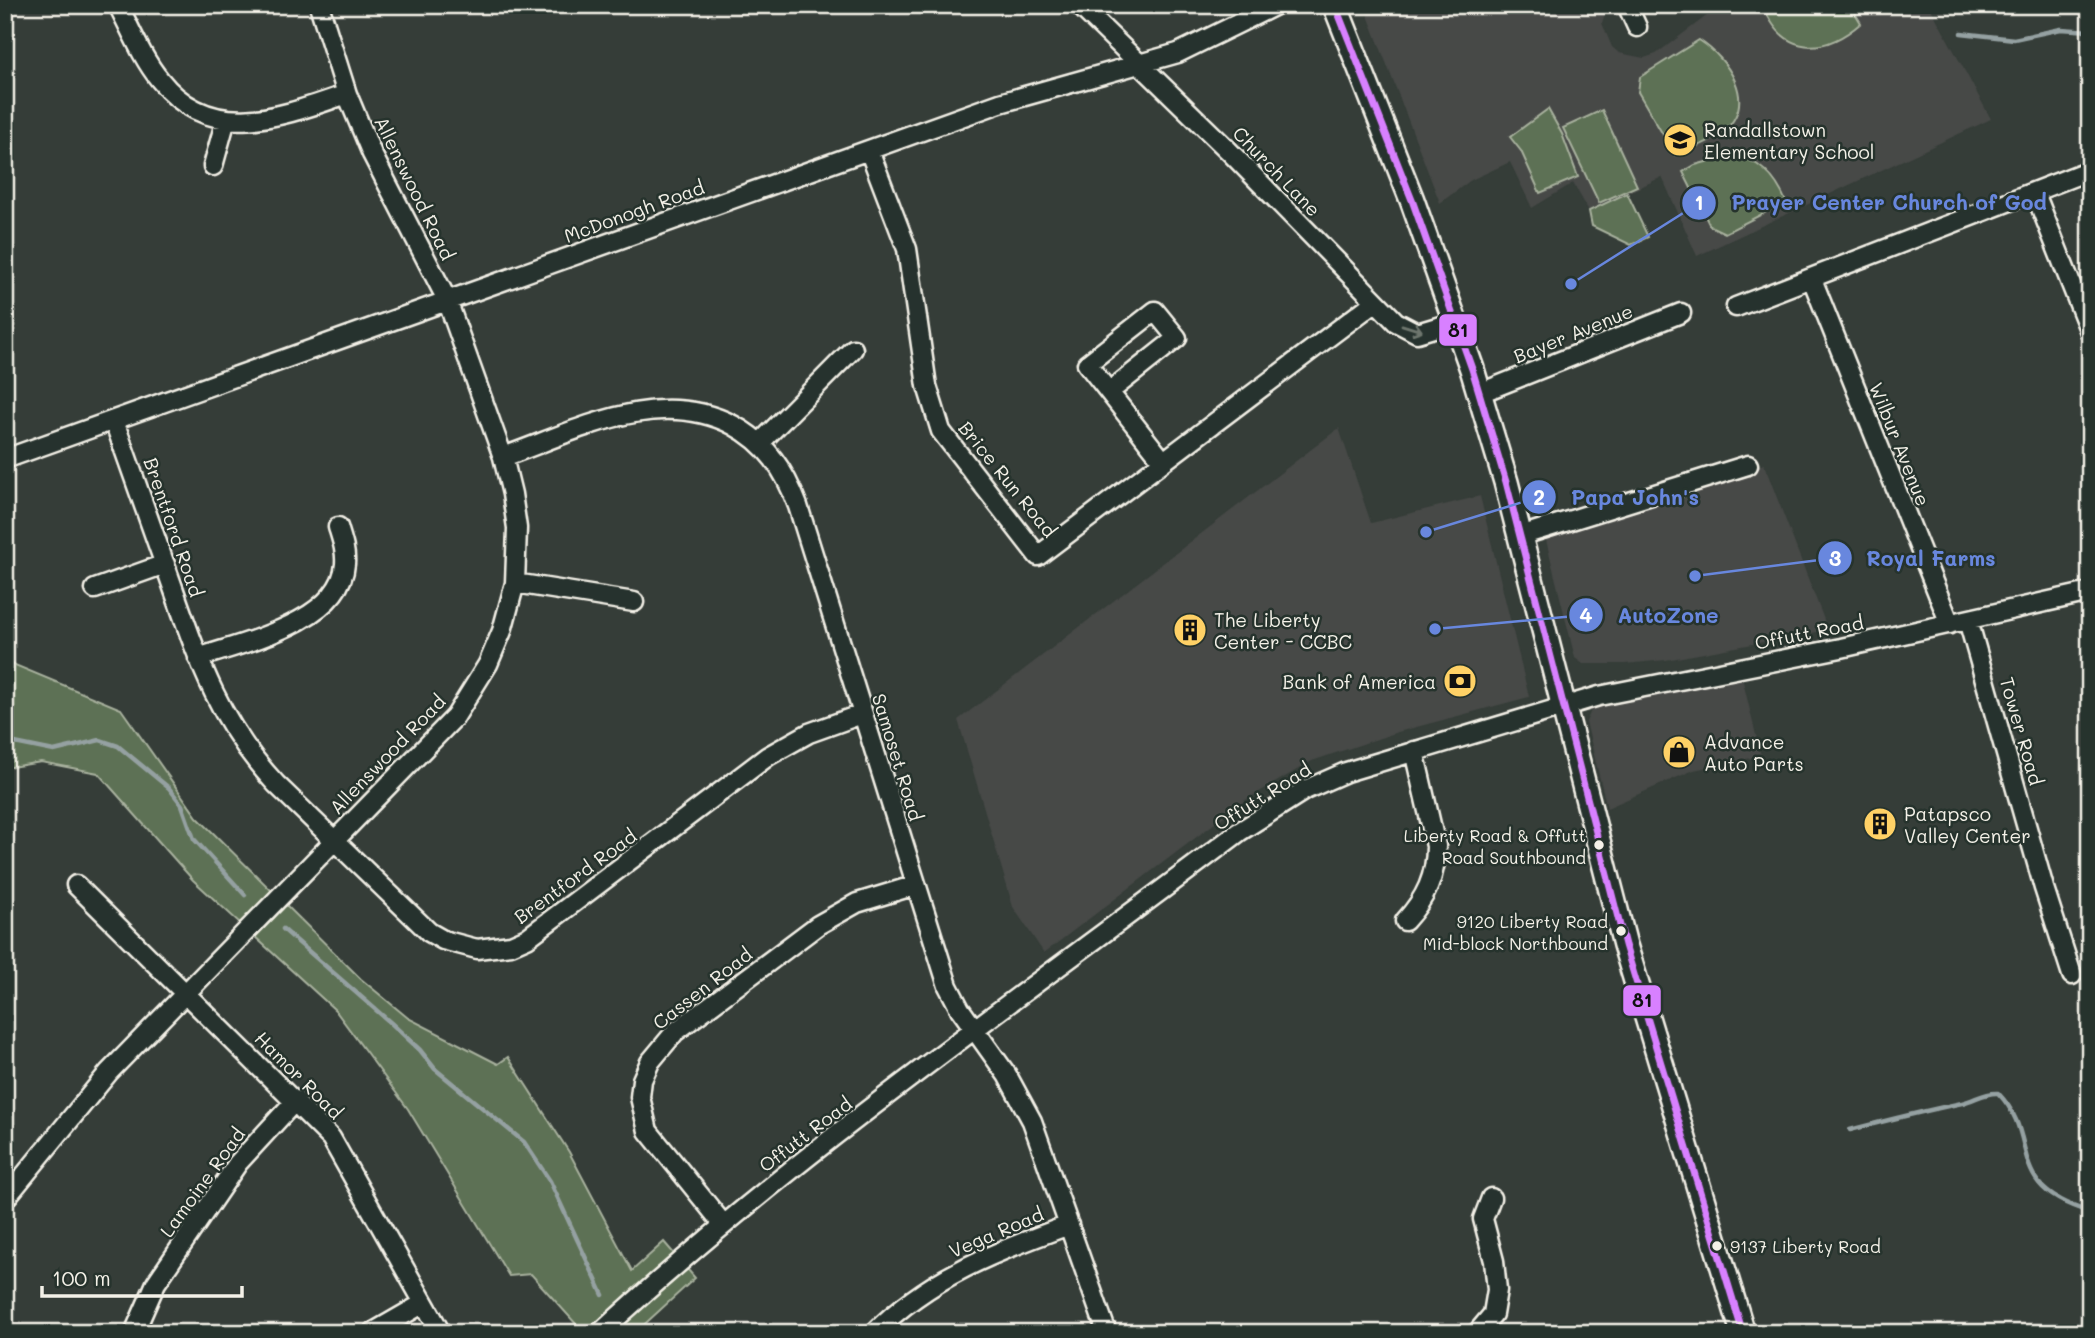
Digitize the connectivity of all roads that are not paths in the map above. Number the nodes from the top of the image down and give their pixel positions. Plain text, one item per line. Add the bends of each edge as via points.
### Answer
1 (118, 5) edge
2 (319, 5) edge
3 (1079, 5) edge
4 (1276, 5) edge
5 (1335, 5) edge
6 (1627, 5) edge
7 (1637, 27) dead end
8 (1138, 65) junction
9 (347, 94) junction
10 (226, 119) junction
11 (869, 150) junction
12 (212, 166) dead end
13 (2090, 170) edge
14 (2035, 193) junction
15 (1812, 279) junction
16 (447, 300) junction
17 (1374, 302) junction
18 (1736, 307) dead end
19 (1681, 313) dead end
20 (1457, 321) junction
21 (2090, 332) edge
22 (853, 349) dead end
23 (1108, 392) junction
24 (1480, 393) junction
25 (114, 421) junction
26 (760, 443) junction
27 (503, 457) junction
28 (5, 459) edge
29 (1163, 461) junction
30 (1748, 466) dead end
31 (338, 527) dead end
32 (1520, 536) junction
33 (165, 564) junction
34 (515, 583) junction
35 (95, 589) dead end
36 (2090, 592) edge
37 (635, 602) dead end
38 (1968, 620) junction
39 (1950, 624) junction
40 (198, 658) junction
41 (1563, 708) junction
42 (862, 714) junction
43 (1414, 751) junction
44 (333, 841) junction
45 (916, 884) junction
46 (76, 885) dead end
47 (1405, 920) dead end
48 (2072, 975) dead end
49 (186, 992) junction
50 (975, 1031) junction
51 (296, 1100) junction
52 (1491, 1198) dead end
53 (5, 1199) edge
54 (723, 1224) junction
55 (1069, 1225) junction
56 (424, 1303) junction
57 (134, 1333) edge
58 (372, 1333) edge
59 (441, 1333) edge
60 (600, 1333) edge
61 (874, 1333) edge
62 (1107, 1333) edge
63 (1477, 1333) edge
64 (1743, 1333) edge

1 - 10 street via 147,61 173,94 189,106
2 - 9 street, Allenswood Road
3 - 8 street, Church Lane
4 - 8 street, McDonogh Road via 1195,47
5 - 20 main road
6 - 7 street
8 - 11 street, McDonogh Road via 1023,96
8 - 17 street, Church Lane via 1228,150
9 - 10 street via 274,118
9 - 16 street, Allenswood Road via 372,154
10 - 12 street
11 - 16 street, McDonogh Road
11 - 29 street, Brice Run Road via 906,249 927,386 942,431 1038,556
13 - 14 street
14 - 15 street
14 - 21 street
15 - 18 street
15 - 39 street, Wilbur Avenue
16 - 25 street, McDonogh Road
16 - 27 street, Allenswood Road
17 -> 20 street, Church Lane via 1417,333
17 - 29 street, Brice Run Road
19 - 24 street, Bayer Avenue
20 - 24 main road
22 - 26 street
23 - 23 street via 1087,364 1155,311 1177,338
23 - 29 street
24 - 32 main road
25 - 28 street, McDonogh Road
25 - 33 street, Brentford Road
26 - 27 street, Samoset Road via 715,416 666,408 621,415
26 - 42 street, Samoset Road via 783,472 798,506
27 - 34 street, Allenswood Road via 517,528
30 - 32 street
31 - 40 street via 345,568 319,608 291,626
32 - 41 main road
33 - 35 street
33 - 40 street, Brentford Road
34 - 37 street
34 - 44 street, Allenswood Road via 502,631 472,692 431,742
36 - 38 street, Offutt Road
38 - 39 street, Offutt Road
38 - 48 street, Tower Road
39 - 41 street, Offutt Road via 1650,684
40 - 44 street, Brentford Road via 239,740
41 - 43 street, Offutt Road
41 - 64 main road via 1627,953
42 - 44 street, Brentford Road via 808,733 768,756 542,929 512,945 477,949 443,940 412,918
42 - 45 street, Samoset Road
43 - 47 street via 1436,860 1429,890
43 - 50 street, Offutt Road via 1325,780 1265,814
44 - 49 street, Allenswood Road
45 - 50 street, Samoset Road via 948,986
45 - 54 street, Cassen Road via 857,903 818,925 675,1032 649,1062 640,1097 648,1131
46 - 49 street, Hamor Road
49 - 51 street, Hamor Road
49 - 53 street, Allenswood Road via 110,1072
50 - 54 street, Offutt Road
50 - 55 street, Samoset Road via 1021,1098
51 - 56 street, Hamor Road via 331,1138
51 - 57 street, Lamoine Road via 238,1163 156,1283
52 - 63 street via 1483,1219 1497,1290 1493,1314
54 - 60 street, Offutt Road
55 - 61 street, Vega Road via 955,1271
55 - 62 street, Samoset Road
56 - 58 street
56 - 59 street, Hamor Road

